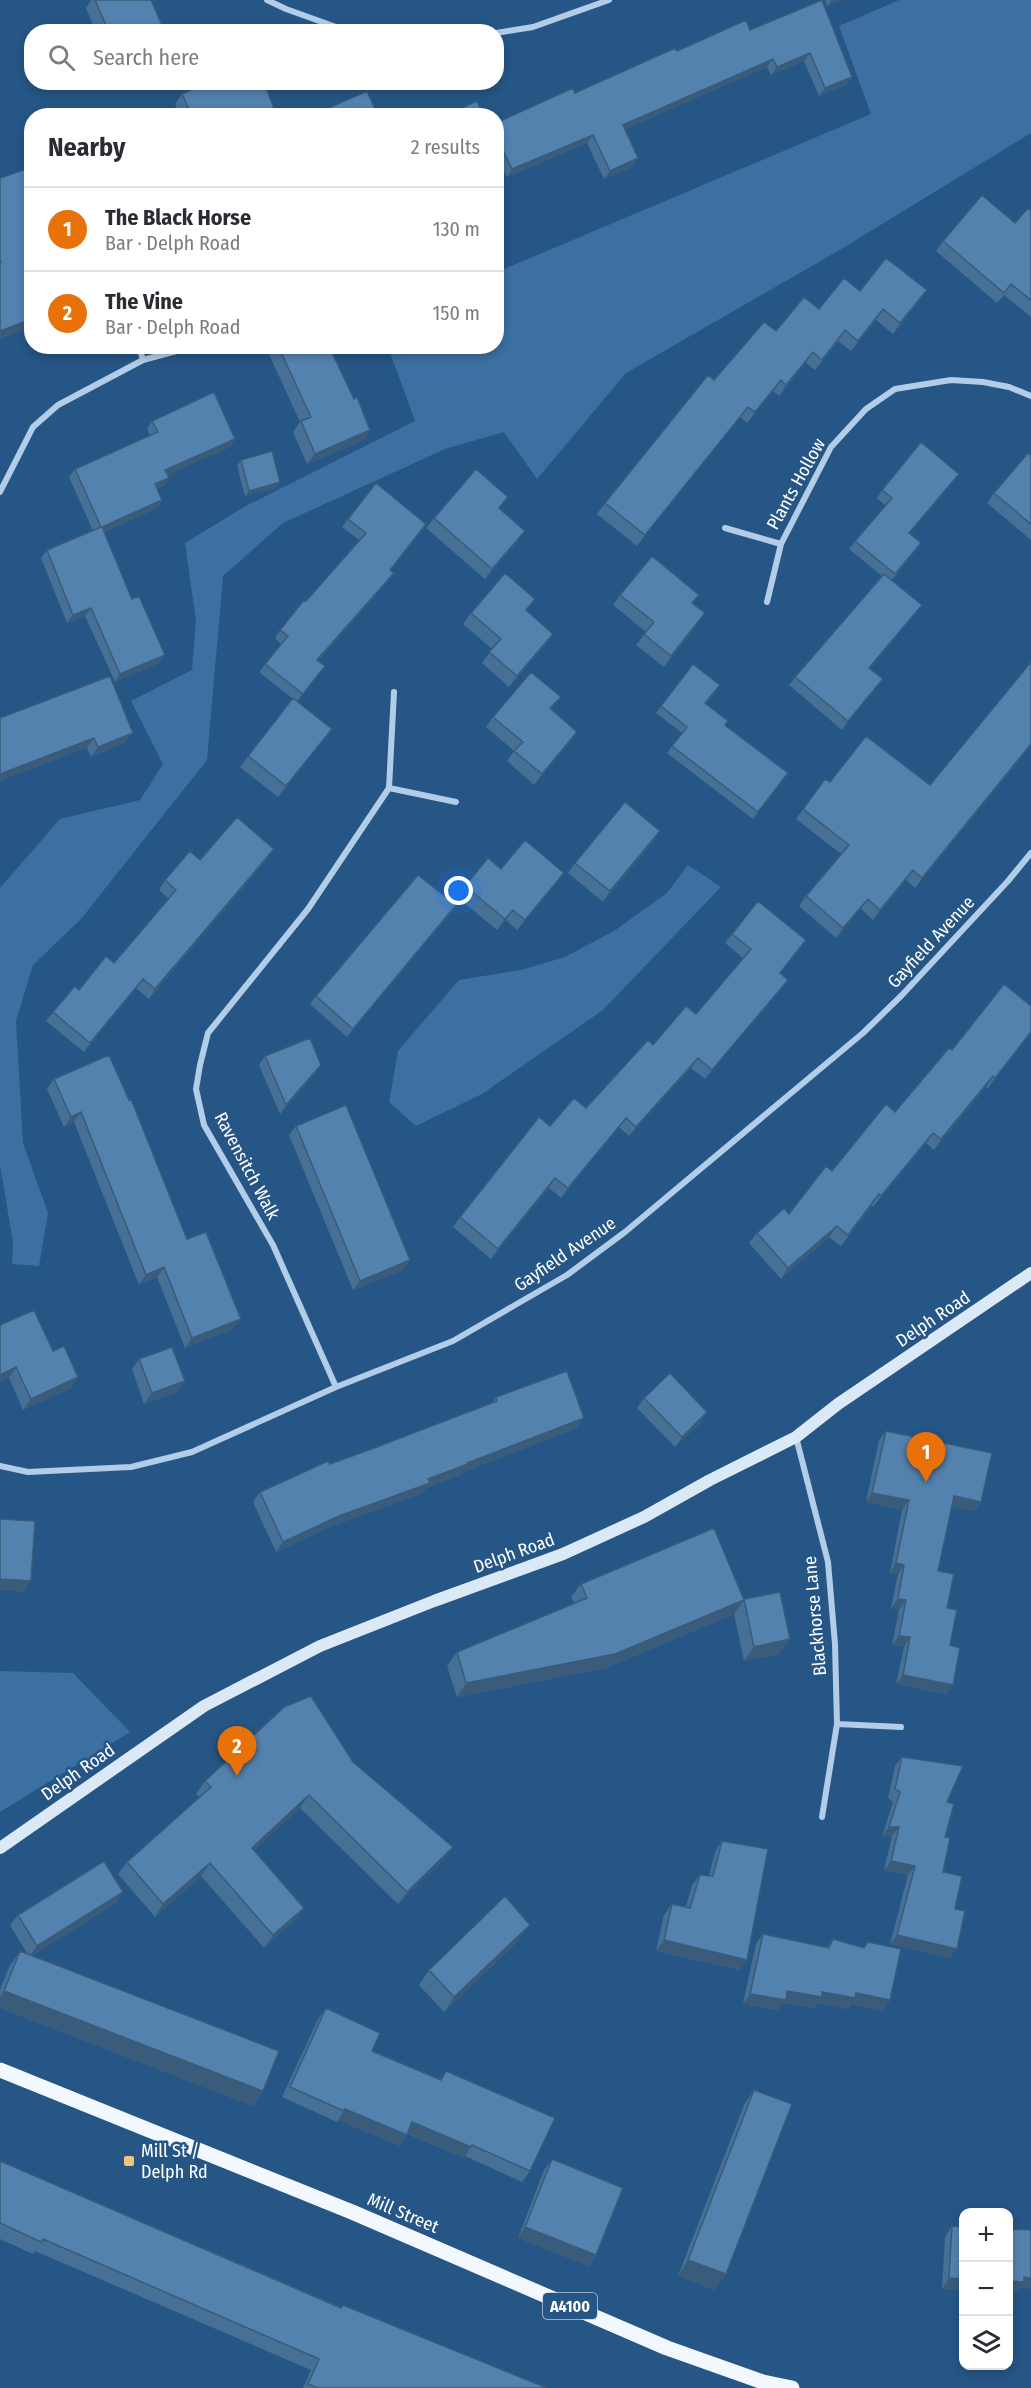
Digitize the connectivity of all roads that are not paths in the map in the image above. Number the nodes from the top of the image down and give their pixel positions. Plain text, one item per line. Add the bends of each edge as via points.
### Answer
1 (267, 0) edge
2 (609, 0) edge
3 (328, 24) edge
4 (504, 32) edge
5 (141, 354) edge
6 (165, 354) edge
7 (143, 360) junction
8 (1031, 396) edge
9 (0, 492) edge
10 (725, 528) dead end
11 (780, 544) junction
12 (767, 602) dead end
13 (394, 692) dead end
14 (389, 788) junction
15 (456, 802) dead end
16 (1031, 852) edge
17 (1031, 1273) edge
18 (336, 1387) junction
19 (796, 1437) junction
20 (0, 1466) edge
21 (837, 1724) junction
22 (901, 1728) dead end
23 (822, 1817) dead end
24 (0, 1848) edge
25 (0, 2070) edge
26 (792, 2388) edge

1 - 3 street
2 - 4 street via 533,27
5 - 7 street
6 - 7 street
7 - 9 street via 58,405 33,427
8 - 11 street, Plants Hollow via 1009,387 951,380 895,389 866,409 831,447
10 - 11 street, Plants Hollow
11 - 12 street, Plants Hollow
13 - 14 street
14 - 15 street
14 - 18 street, Ravensitch Walk via 308,909 208,1033 196,1089 204,1125 273,1245
16 - 18 street, Gayfield Avenue via 863,1033 625,1232 567,1275 453,1341
17 - 19 main road, Delph Road via 838,1404
18 - 20 street, Gayfield Avenue via 192,1452 131,1467 28,1472
19 - 21 street, Blackhorse Lane via 828,1562
19 - 24 main road, Delph Road via 644,1518 563,1554 320,1646 204,1706
21 - 22 street
21 - 23 street, Blackhorse Lane
25 - 26 main road, Mill Street / A4100 via 352,2212 667,2348 763,2382

